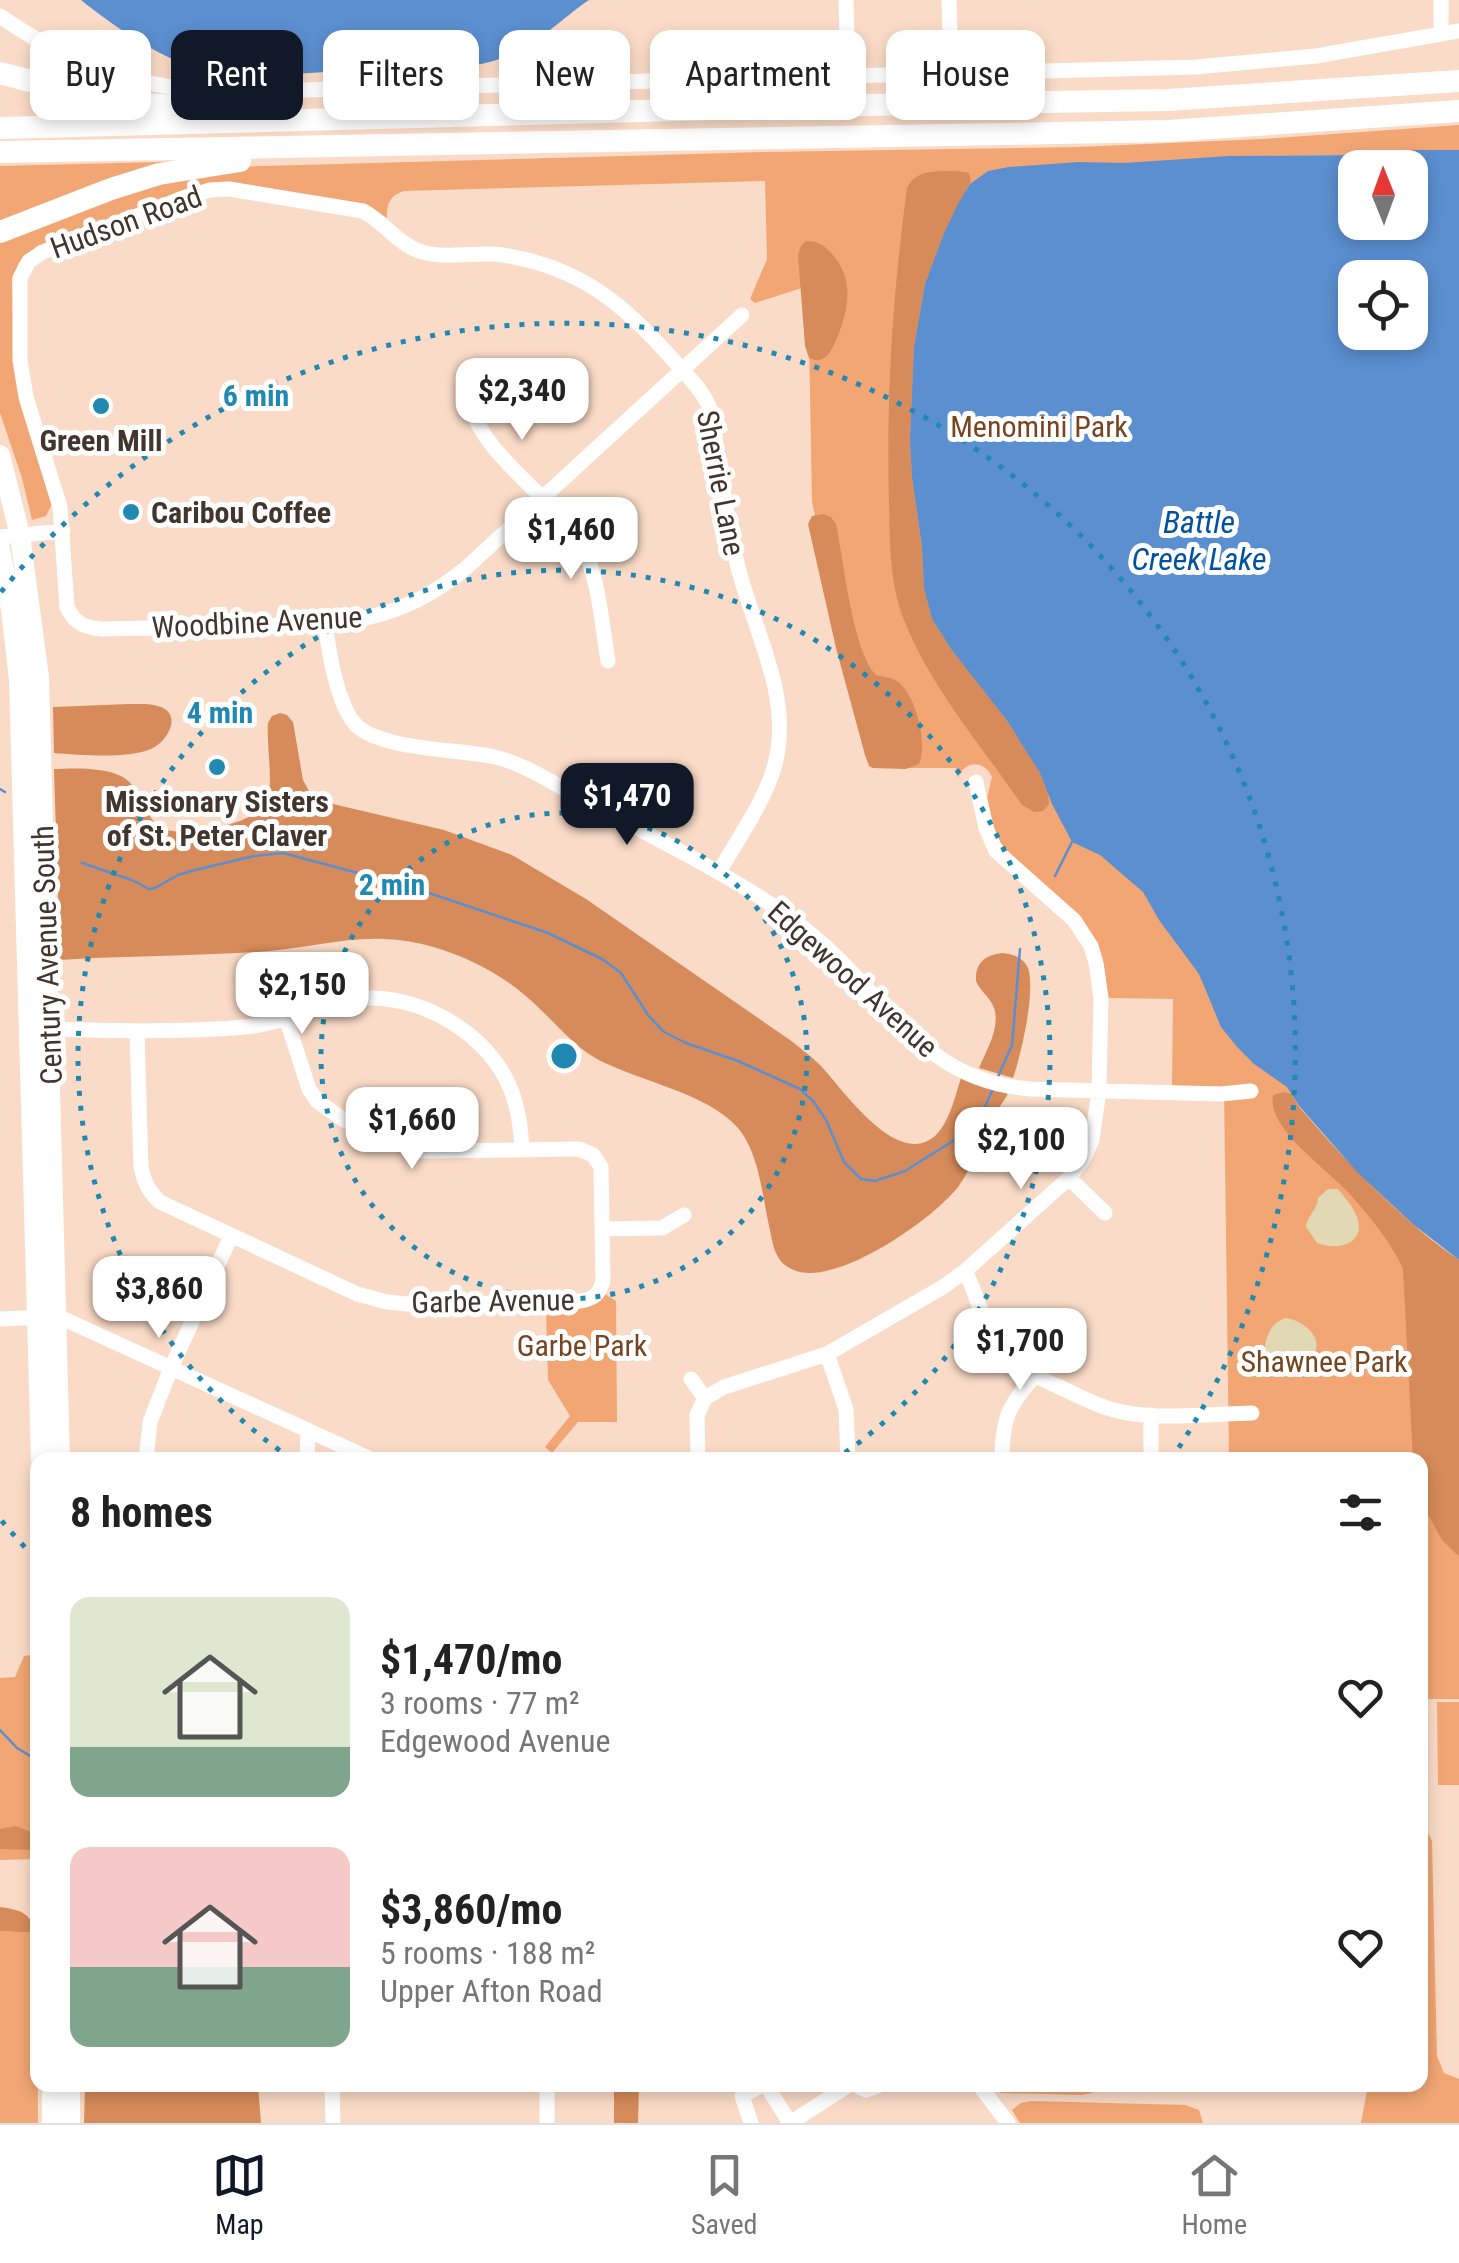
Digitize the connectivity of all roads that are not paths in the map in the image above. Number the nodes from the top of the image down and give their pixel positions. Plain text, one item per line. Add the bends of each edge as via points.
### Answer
1 (846, 0) edge
2 (949, 0) edge
3 (1440, 0) edge
4 (0, 16) edge
5 (847, 30) edge
6 (950, 30) edge
7 (1459, 30) edge
8 (1441, 34) junction
9 (1045, 71) edge
10 (0, 74) edge
11 (1459, 81) edge
12 (650, 82) edge
13 (1459, 111) edge
14 (323, 114) edge
15 (479, 116) edge
16 (333, 120) edge
17 (0, 128) edge
18 (433, 144) junction
19 (0, 152) edge
20 (382, 224) joint
21 (0, 232) edge
22 (742, 314) dead end
23 (682, 369) junction
24 (470, 404) dead end
25 (0, 455) edge
26 (542, 498) junction
27 (63, 530) junction
28 (10, 536) edge
29 (0, 549) edge
30 (325, 624) junction
31 (608, 661) dead end
32 (976, 782) dead end
33 (718, 872) junction
34 (286, 1018) junction
35 (39, 1029) junction
36 (137, 1031) junction
37 (1099, 1091) junction
38 (1251, 1091) dead end
39 (522, 1150) junction
40 (1069, 1178) junction
41 (1105, 1213) dead end
42 (684, 1216) dead end
43 (602, 1229) junction
44 (231, 1236) junction
45 (965, 1271) junction
46 (47, 1318) junction
47 (0, 1319) edge
48 (826, 1354) junction
49 (171, 1368) junction
50 (1035, 1376) junction
51 (691, 1379) dead end
52 (705, 1398) junction
53 (1252, 1413) dead end
54 (1150, 1415) junction
55 (308, 1430) junction
56 (40, 1452) edge
57 (59, 1452) edge
58 (147, 1452) edge
59 (307, 1452) edge
60 (355, 1452) edge
61 (698, 1452) edge
62 (848, 1452) edge
63 (1002, 1452) edge
64 (1152, 1452) edge
65 (52, 2092) edge
66 (70, 2092) edge
67 (332, 2092) edge
68 (546, 2092) edge
69 (750, 2092) edge
70 (768, 2092) edge
71 (840, 2092) edge
72 (984, 2092) edge
73 (787, 2122) edge
74 (52, 2123) edge
75 (70, 2123) edge
76 (333, 2123) edge
77 (547, 2123) edge
78 (750, 2123) edge
79 (1008, 2123) edge

1 - 5 street
2 - 6 street
3 - 8 street
4 - 12 street via 112,74 210,92
7 - 8 street
8 - 9 street via 1235,65
10 - 14 highway via 128,103
11 - 15 highway via 1168,100
13 - 18 highway via 1168,131
16 - 17 highway
18 - 19 highway
18 - 21 highway via 158,174
20 - 23 street, Sherrie Lane via 422,252 504,255 565,272 630,314
20 - 27 street, Hudson Road via 363,212 210,190 28,261 19,282 23,385
22 - 23 street, Woodbine Avenue
23 - 26 street, Woodbine Avenue
23 - 33 street, Sherrie Lane via 712,411 742,585 778,707 775,764
24 - 26 street via 480,431
25 - 28 main road, Century Avenue South
26 - 30 street, Woodbine Avenue via 432,593 379,616
26 - 31 street via 574,534 590,565
27 - 28 street
27 - 30 street, Woodbine Avenue via 67,607 84,626
28 - 35 main road, Century Avenue South via 39,677
29 - 35 main road, Century Avenue South via 18,666
30 - 33 street, Edgewood Avenue via 341,698 352,722 370,735 517,765
32 - 37 street via 996,850 1074,920 1090,946 1101,998
33 - 37 street, Edgewood Avenue via 824,945 894,1020 963,1071 1003,1085
34 - 36 street via 241,1028
34 - 39 street via 309,1089 344,1120 422,1151
34 - 39 street via 363,998 401,1001 453,1024 507,1078
35 - 36 street
35 - 46 main road, Century Avenue South
36 - 44 street, Garbe Avenue via 143,1178 160,1202
37 - 38 street, Edgewood Avenue
37 - 40 street via 1092,1140
39 - 43 street via 593,1155 601,1166
40 - 41 street
40 - 45 street
42 - 43 street via 662,1228
43 - 44 street, Garbe Avenue via 603,1280 596,1296 492,1304 373,1299
44 - 49 street
45 - 48 street
45 - 50 street via 994,1339
46 - 47 street
46 - 49 street
46 - 56 main road, Century Avenue South
46 - 57 main road, Century Avenue South
48 - 52 street
48 - 62 street via 846,1408
49 - 55 street
49 - 58 street via 150,1422
50 - 54 street via 1114,1410
50 - 63 street via 1009,1409
51 - 52 street
52 - 61 street
53 - 54 street
54 - 64 street
55 - 59 street
55 - 60 street
65 - 74 main road
66 - 75 main road
67 - 76 street
68 - 77 street
69 - 78 street via 742,2096
70 - 73 street
71 - 73 street
72 - 79 street

